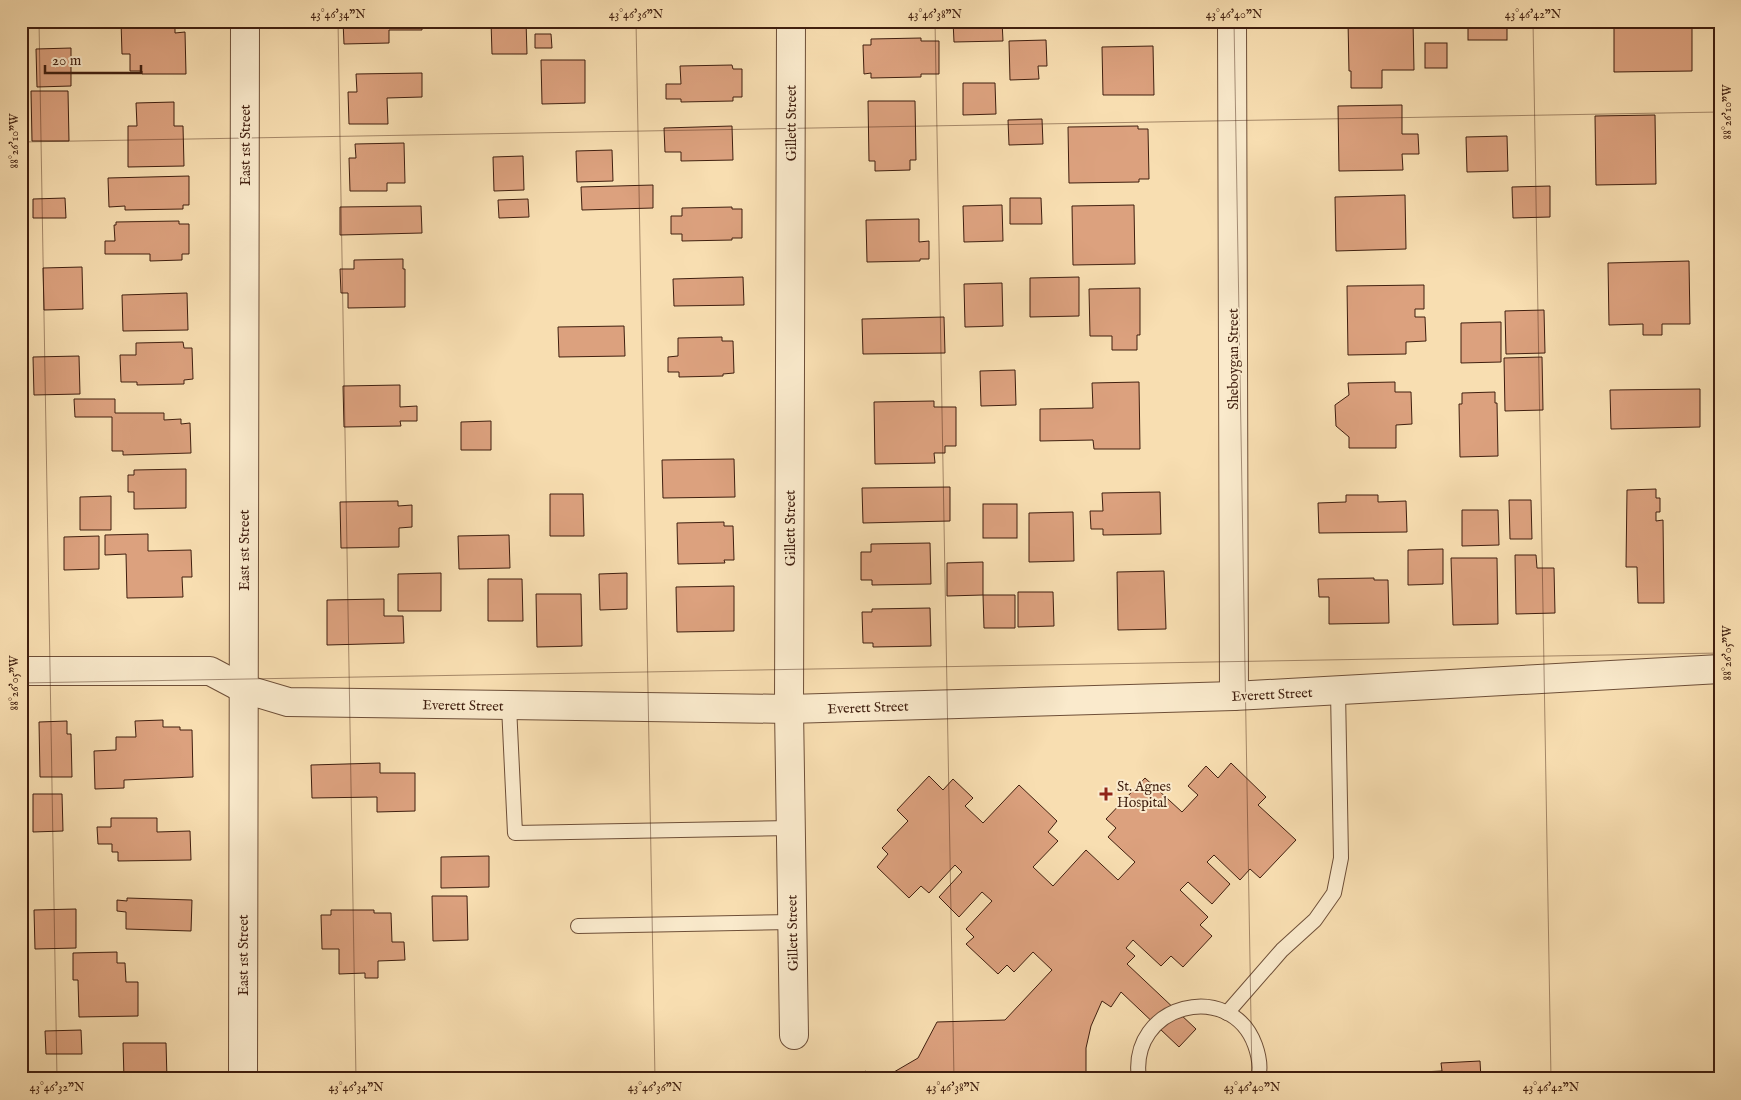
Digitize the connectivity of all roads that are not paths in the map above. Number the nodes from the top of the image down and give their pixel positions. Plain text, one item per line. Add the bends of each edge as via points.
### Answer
1 (245, 21) edge
2 (791, 21) edge
3 (1232, 21) edge
4 (1720, 669) edge
5 (21, 671) edge
6 (244, 689) junction
7 (1338, 690) junction
8 (1234, 696) junction
9 (509, 706) junction
10 (789, 709) junction
11 (791, 828) junction
12 (792, 922) junction
13 (578, 926) dead end
14 (1226, 1013) junction
15 (794, 1035) dead end
16 (243, 1079) edge
17 (1139, 1079) edge
18 (1258, 1079) edge

1 - 6 street, East 1st Street
2 - 10 street, Gillett Street
3 - 8 street, Sheboygan Street
4 - 7 street, Everett Street
5 - 6 street, Everett Street via 210,670
6 - 9 street, Everett Street via 288,702
6 - 16 street, East 1st Street
7 - 8 street, Everett Street
7 - 14 lane via 1341,858 1334,893 1315,920 1282,950
8 - 10 street, Everett Street
9 - 10 street, Everett Street
9 - 11 lane via 515,833
10 - 11 street, Gillett Street
11 - 12 street, Gillett Street
12 - 13 lane
12 - 15 street, Gillett Street
14 - 17 lane via 1207,1006 1186,1007 1167,1015 1151,1028 1140,1047
14 - 18 lane via 1252,1038 1258,1055

